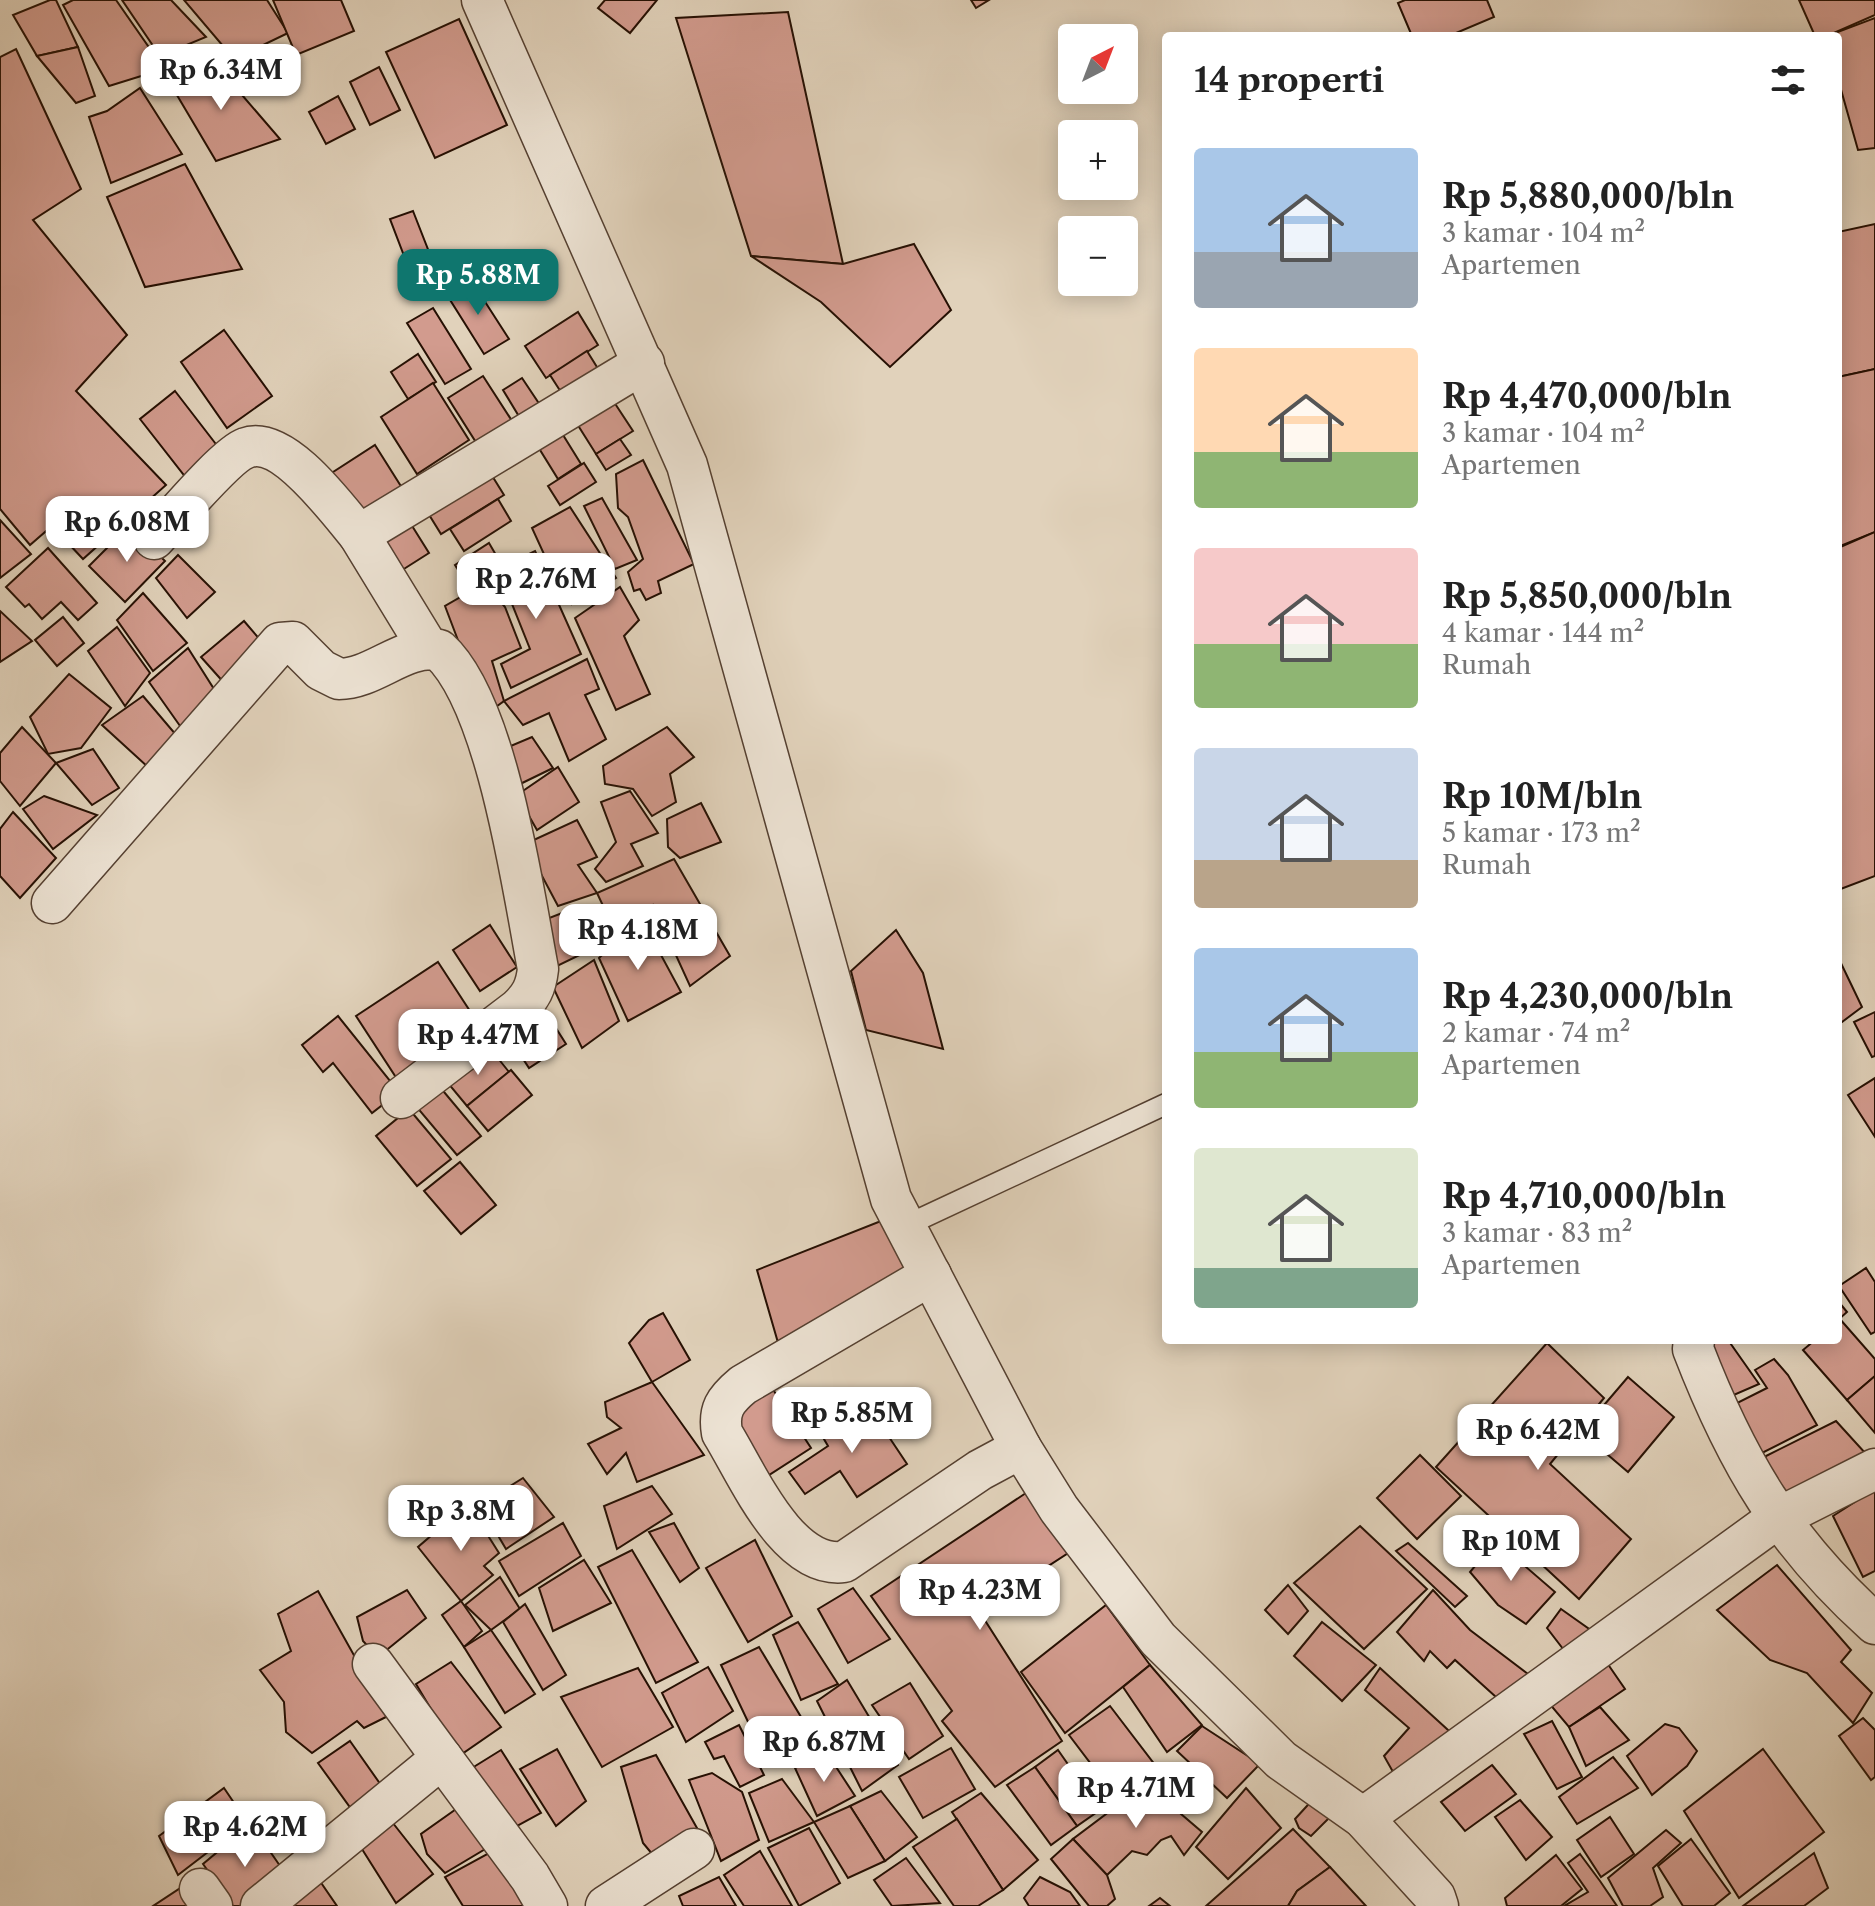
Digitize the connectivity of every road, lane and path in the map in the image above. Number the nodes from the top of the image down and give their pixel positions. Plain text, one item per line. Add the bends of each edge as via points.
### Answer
1 (482, 0) edge
2 (644, 363) junction
3 (359, 535) junction
4 (154, 539) dead end
5 (428, 648) junction
6 (52, 903) dead end
7 (401, 1098) dead end
8 (1162, 1106) edge
9 (905, 1226) junction
10 (931, 1275) junction
11 (1694, 1344) edge
12 (1021, 1448) junction
13 (1875, 1469) edge
14 (1776, 1519) junction
15 (1875, 1624) edge
16 (373, 1664) dead end
17 (442, 1758) junction
18 (1363, 1818) junction
19 (694, 1849) dead end
20 (261, 1906) edge
21 (547, 1906) edge
22 (606, 1906) edge
23 (1438, 1906) edge

1 - 2 street
2 - 3 street
2 - 9 street via 687,465 891,1199
3 - 4 street via 292,461 271,448 253,446 234,457
3 - 5 street
5 - 6 street via 375,671 339,679 321,670 293,642 280,643
5 - 7 street via 439,650 456,669 476,711 509,814 538,969 530,998
8 - 9 lane
9 - 10 street
10 - 12 street
10 - 12 street via 743,1385 719,1415 722,1433 786,1536 810,1558 827,1564 844,1562
11 - 14 street via 1720,1418
12 - 18 street via 1059,1509 1158,1639 1281,1760
13 - 14 street
14 - 15 street via 1842,1595
14 - 18 street
16 - 17 street
17 - 20 street
17 - 21 street
18 - 23 street
19 - 22 street

